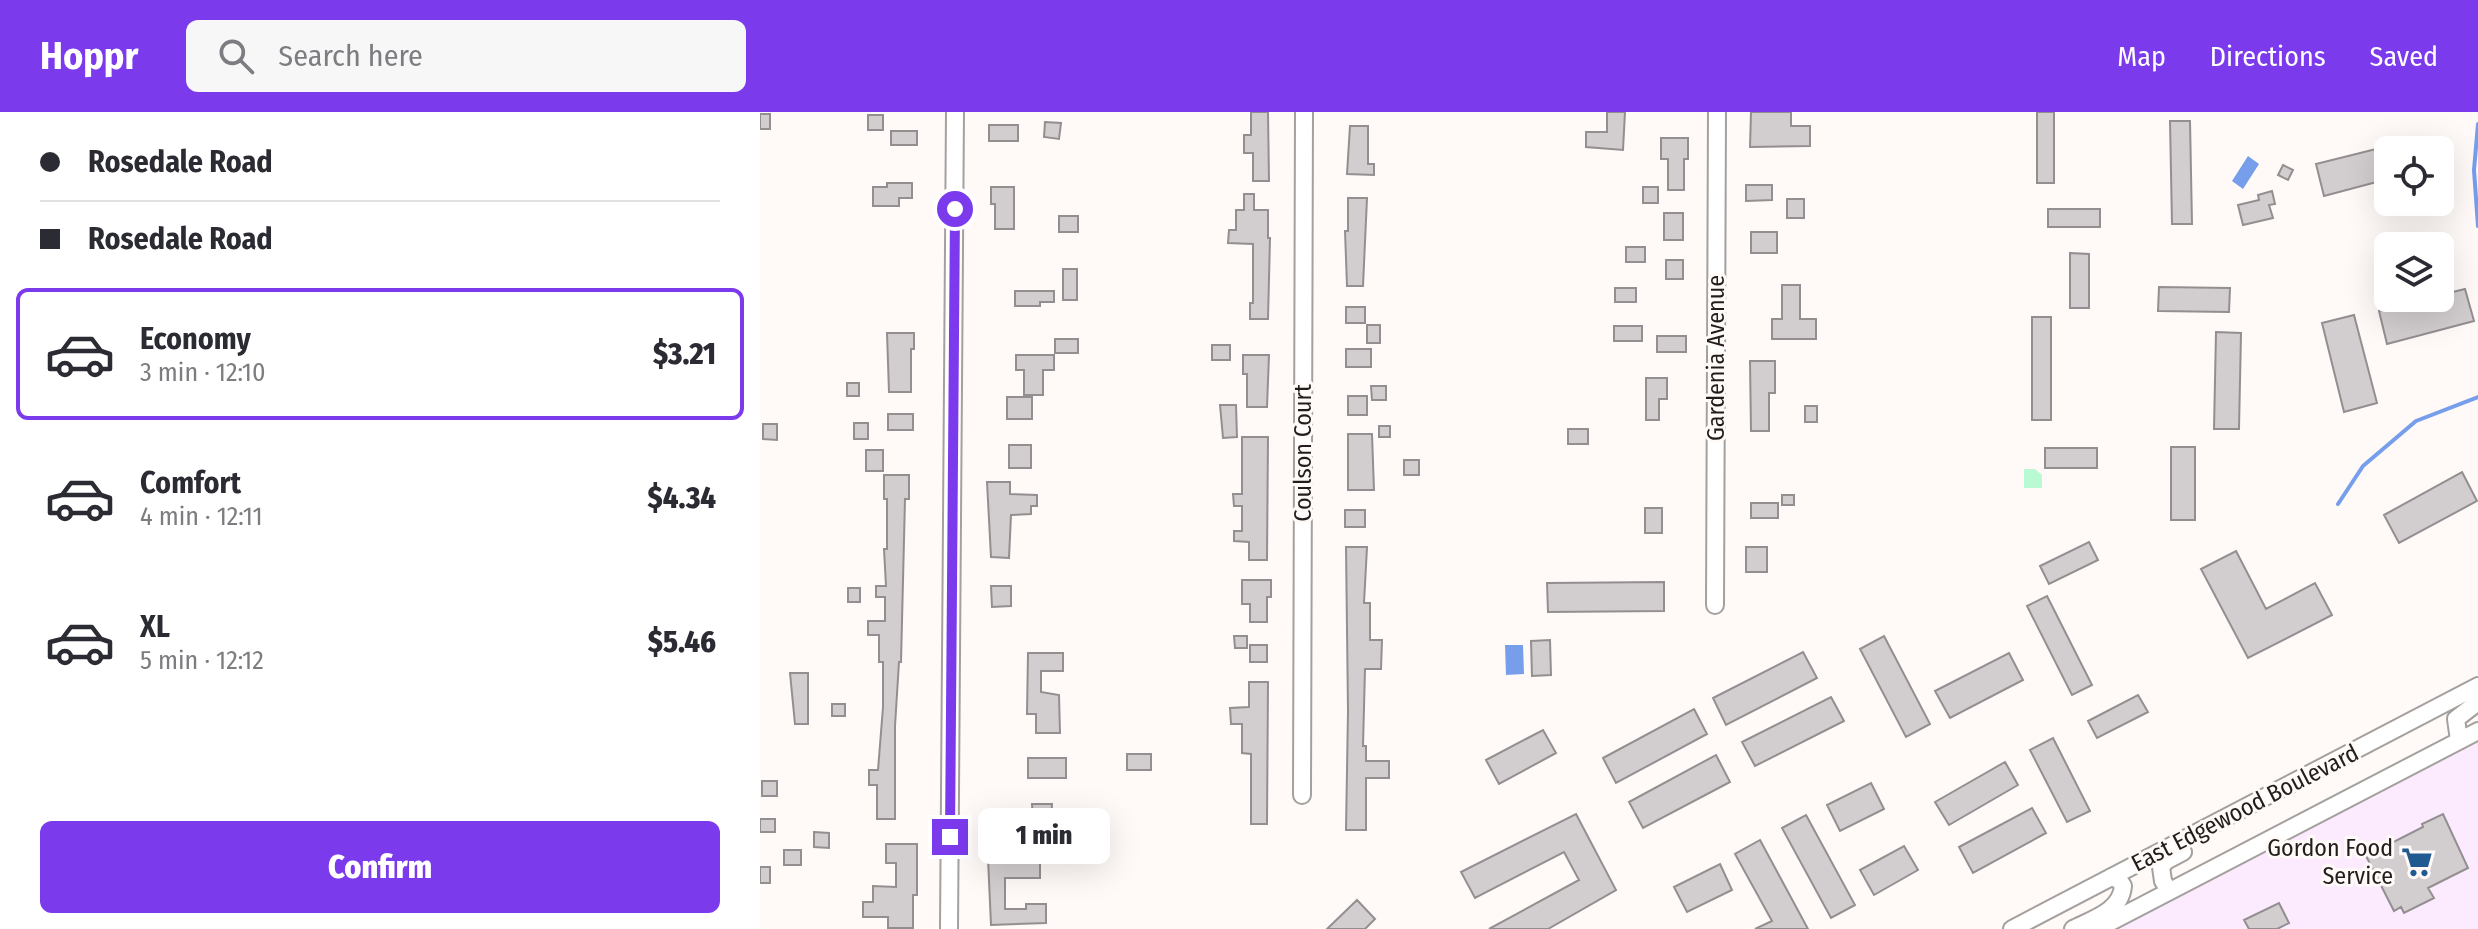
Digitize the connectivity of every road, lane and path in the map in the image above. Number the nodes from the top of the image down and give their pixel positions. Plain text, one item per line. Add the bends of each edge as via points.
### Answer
1 (955, 112) edge
2 (1304, 112) edge
3 (1717, 112) edge
4 (1715, 605) dead end
5 (2478, 686) edge
6 (2478, 702) edge
7 (2478, 731) edge
8 (2459, 740) junction
9 (1302, 795) dead end
10 (2267, 797) junction
11 (2111, 877) junction
12 (2169, 891) junction
13 (949, 929) edge
14 (2012, 929) edge
15 (2073, 929) edge
16 (2097, 929) edge

1 - 13 street
2 - 9 street, Coulson Court
3 - 4 street, Gardenia Avenue
5 - 10 street, East Edgewood Boulevard
6 - 8 street via 2456,719
7 - 8 street, East Edgewood Boulevard
8 - 12 street, East Edgewood Boulevard
10 - 11 street, East Edgewood Boulevard
10 - 12 street via 2255,815 2166,861 2161,874
11 - 14 street, East Edgewood Boulevard
11 - 15 street via 2123,886 2119,901
12 - 16 street, East Edgewood Boulevard

